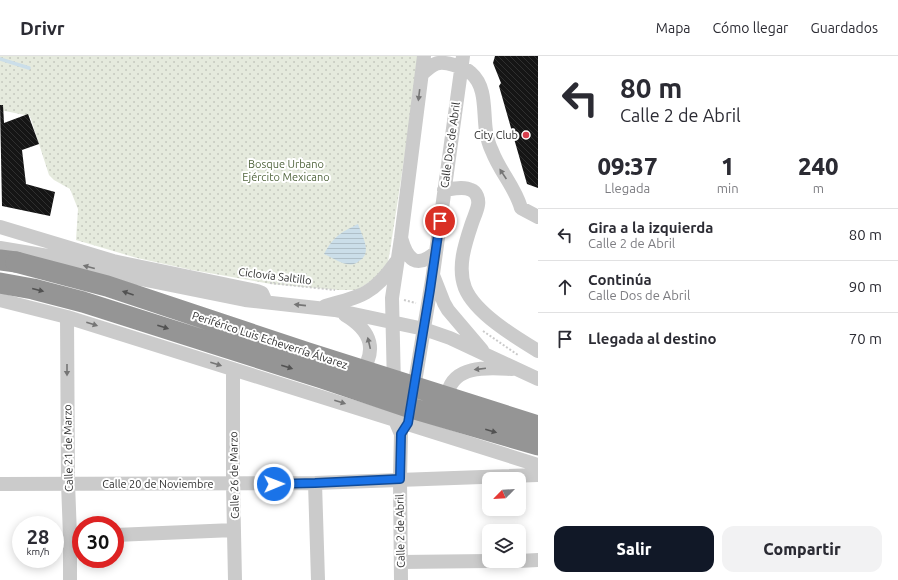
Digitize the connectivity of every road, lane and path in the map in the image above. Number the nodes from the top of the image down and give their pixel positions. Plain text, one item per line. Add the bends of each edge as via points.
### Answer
1 (424, 56) edge
2 (462, 62) edge
3 (422, 74) junction
4 (444, 190) junction
5 (538, 217) edge
6 (0, 227) edge
7 (401, 238) junction
8 (0, 248) edge
9 (436, 252) junction
10 (398, 260) junction
11 (8, 261) edge
12 (432, 274) junction
13 (0, 283) edge
14 (269, 283) dead end
15 (337, 290) dead end
16 (392, 298) junction
17 (0, 300) edge
18 (266, 302) junction
19 (428, 305) junction
20 (318, 307) junction
21 (335, 310) junction
22 (67, 317) junction
23 (393, 323) junction
24 (478, 327) dead end
25 (424, 329) junction
26 (538, 350) edge
27 (486, 354) junction
28 (520, 363) junction
29 (233, 369) junction
30 (538, 379) edge
31 (289, 386) junction
32 (401, 426) junction
33 (538, 426) edge
34 (538, 445) edge
35 (484, 447) junction
36 (538, 465) edge
37 (538, 475) edge
38 (400, 479) junction
39 (68, 483) junction
40 (315, 483) junction
41 (0, 484) edge
42 (233, 484) junction
43 (73, 516) edge
44 (234, 530) junction
45 (124, 534) edge
46 (538, 560) edge
47 (482, 561) edge
48 (526, 561) edge
49 (401, 562) junction
50 (72, 565) edge
51 (70, 580) edge
52 (235, 580) edge
53 (318, 580) edge
54 (401, 580) edge

1 - 3 street
2 - 3 street via 441,62
2 - 4 street, Calle Dos de Abril
5 -> 2 street via 521,208 516,192 499,168 486,132 483,95 478,82
3 -> 7 street
4 - 9 street, Calle Dos de Abril
4 - 26 street via 472,190 478,198 465,244 462,268 463,280 471,299 489,318 510,334
6 - 18 street via 113,261 257,291 262,293
7 - 9 street via 405,251 414,260 426,260
7 - 10 street
18 -> 8 street via 121,275 48,256
9 - 12 street, Calle Dos de Abril
10 - 16 street
10 - 20 street via 388,274 368,292 349,300
33 -> 11 highway, Periférico Luis Echeverría Álvarez, bridge via 308,354 107,286
12 - 19 street, Calle Dos de Abril
12 - 27 street via 448,310
13 -> 34 highway, Periférico Luis Echeverría Álvarez, bridge via 33,288 83,302 411,408
14 - 15 path, Ciclovía Saltillo
16 - 19 path
16 - 23 street
17 - 22 street
20 -> 18 street
19 - 25 street, Calle Dos de Abril
20 - 21 street
21 - 23 street
31 -> 21 street via 347,385 358,377 367,365 370,350 367,335 357,322
22 -> 29 street
22 -> 39 street, Calle 21 de Marzo
23 - 25 street
23 - 32 street, Calle 2 de Abril
24 - 28 path
25 - 27 street
25 - 32 street, Calle 2 de Abril
27 - 28 street
28 - 30 street
28 -> 35 street via 476,369 459,376 448,392 447,405 452,419 461,431
29 - 31 street
29 - 42 street, Calle 26 de Marzo
31 -> 32 street
32 - 35 street
32 - 38 street, Calle 2 de Abril
35 - 36 street
37 - 38 street, Calle 20 de Noviembre
38 - 40 street, Calle 20 de Noviembre
38 - 49 street, Calle 2 de Abril
39 - 41 street, Calle 20 de Noviembre
39 - 42 street, Calle 20 de Noviembre
39 - 43 street, Calle 21 de Marzo
40 - 42 street, Calle 20 de Noviembre
40 - 53 street
42 - 44 street, Calle 26 de Marzo
44 - 45 street
44 - 52 street, Calle 26 de Marzo
46 - 48 street
47 - 49 street
49 - 54 street, Calle 2 de Abril
50 - 51 street, Calle 21 de Marzo

